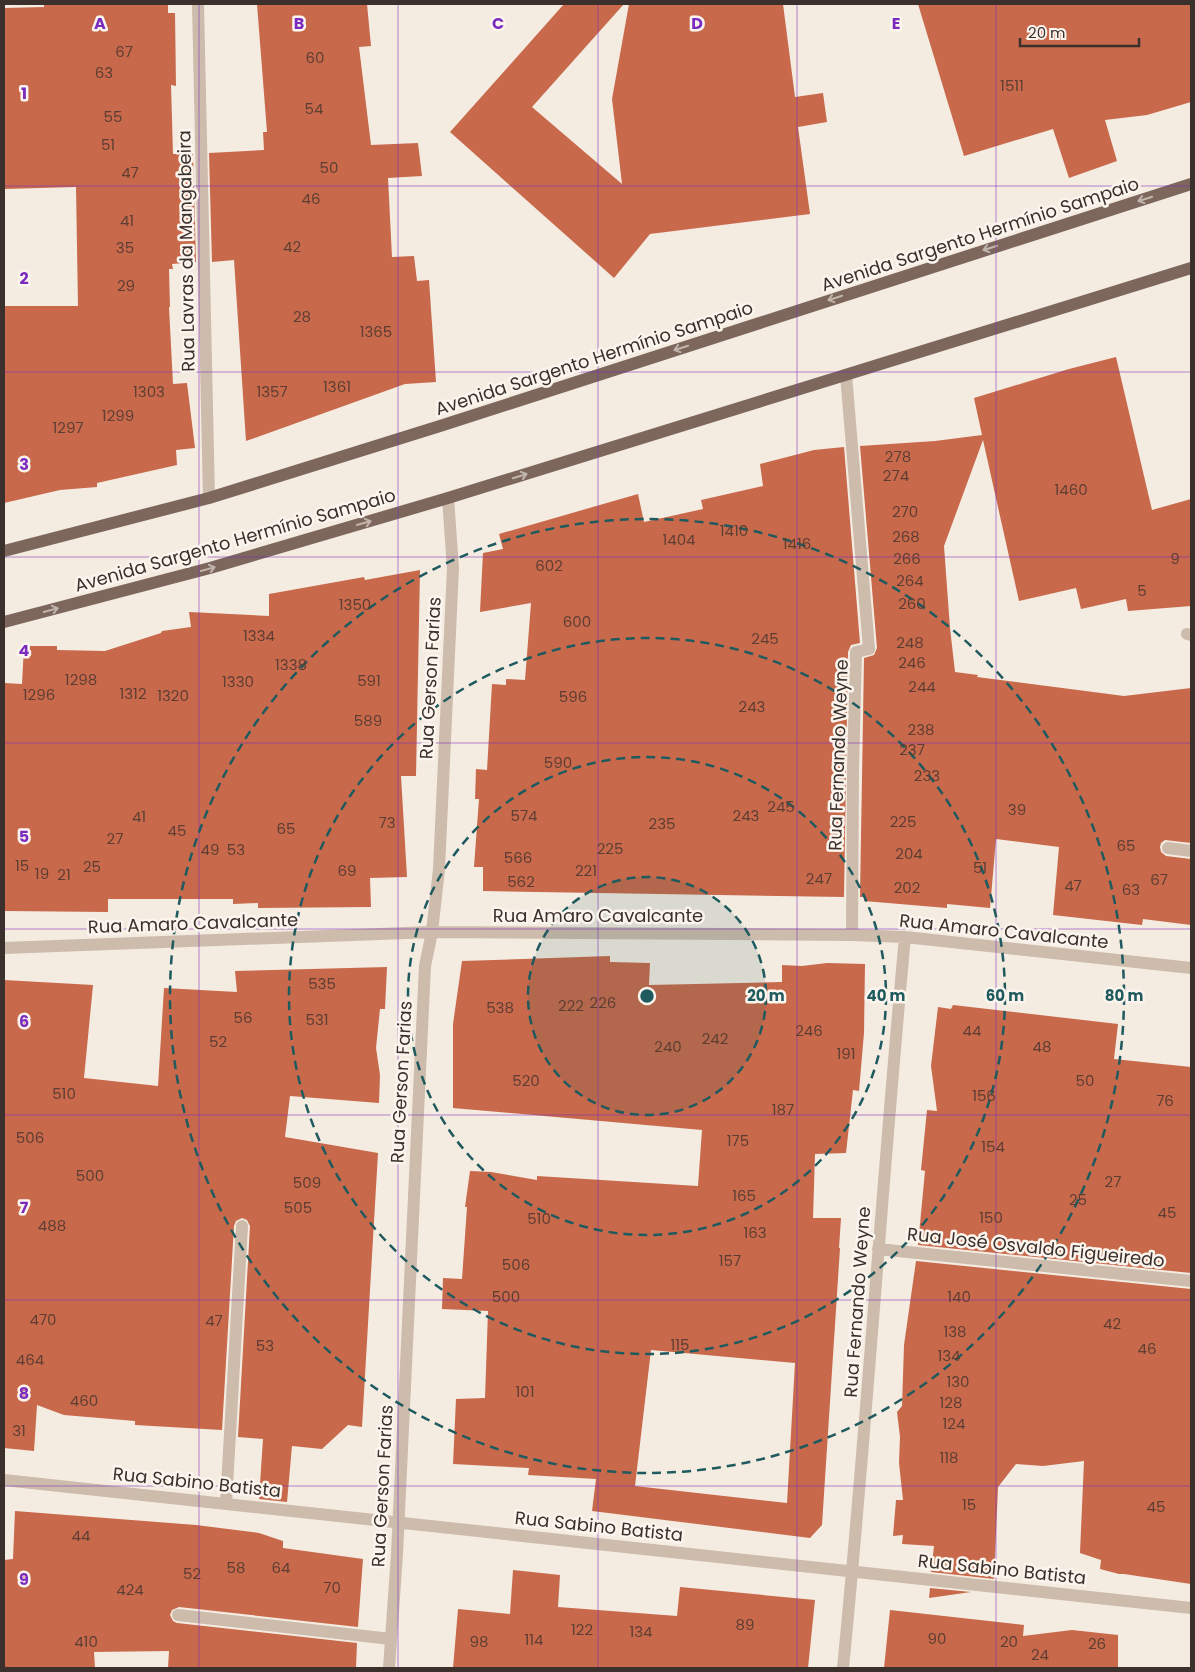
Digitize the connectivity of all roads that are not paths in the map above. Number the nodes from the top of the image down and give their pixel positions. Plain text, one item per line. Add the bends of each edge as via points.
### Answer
1 (198, 4) edge
2 (1191, 184) edge
3 (1191, 268) edge
4 (846, 375) junction
5 (209, 498) junction
6 (448, 498) junction
7 (4, 552) edge
8 (4, 622) edge
9 (1168, 848) dead end
10 (1191, 851) edge
11 (432, 932) junction
12 (852, 935) junction
13 (905, 938) junction
14 (4, 948) edge
15 (1191, 968) edge
16 (242, 1226) dead end
17 (878, 1249) junction
18 (1191, 1281) edge
19 (4, 1480) edge
20 (226, 1503) junction
21 (398, 1521) junction
22 (853, 1571) junction
23 (1191, 1608) edge
24 (178, 1615) dead end
25 (391, 1639) junction
26 (389, 1668) edge
27 (843, 1668) edge

1 - 5 street, Rua Lavras da Mangabeira
2 -> 5 main road, Avenida Sargento Hermínio Sampaio
3 - 4 main road, Avenida Sargento Hermínio Sampaio
6 -> 4 main road, Avenida Sargento Hermínio Sampaio
4 - 12 street, Rua Fernando Weyne via 869,649 856,652
5 - 7 main road, Avenida Sargento Hermínio Sampaio
8 -> 6 main road, Avenida Sargento Hermínio Sampaio via 210,568
6 - 11 street, Rua Gerson Farias via 453,568 439,869
9 - 10 street
11 - 12 street, Rua Amaro Cavalcante
11 - 14 street, Rua Amaro Cavalcante
11 - 21 street, Rua Gerson Farias via 424,966
12 - 13 street, Rua Amaro Cavalcante
13 - 15 street, Rua Amaro Cavalcante
13 - 17 street, Rua Fernando Weyne
16 - 20 street
17 - 18 street, Rua José Osvaldo Figueiredo
17 - 22 street, Rua Fernando Weyne
19 - 20 street, Rua Sabino Batista
20 - 21 street, Rua Sabino Batista
21 - 22 street, Rua Sabino Batista
21 - 25 street, Rua Gerson Farias
22 - 23 street, Rua Sabino Batista
22 - 27 street, Rua Fernando Weyne
24 - 25 street
25 - 26 street, Rua Gerson Farias

